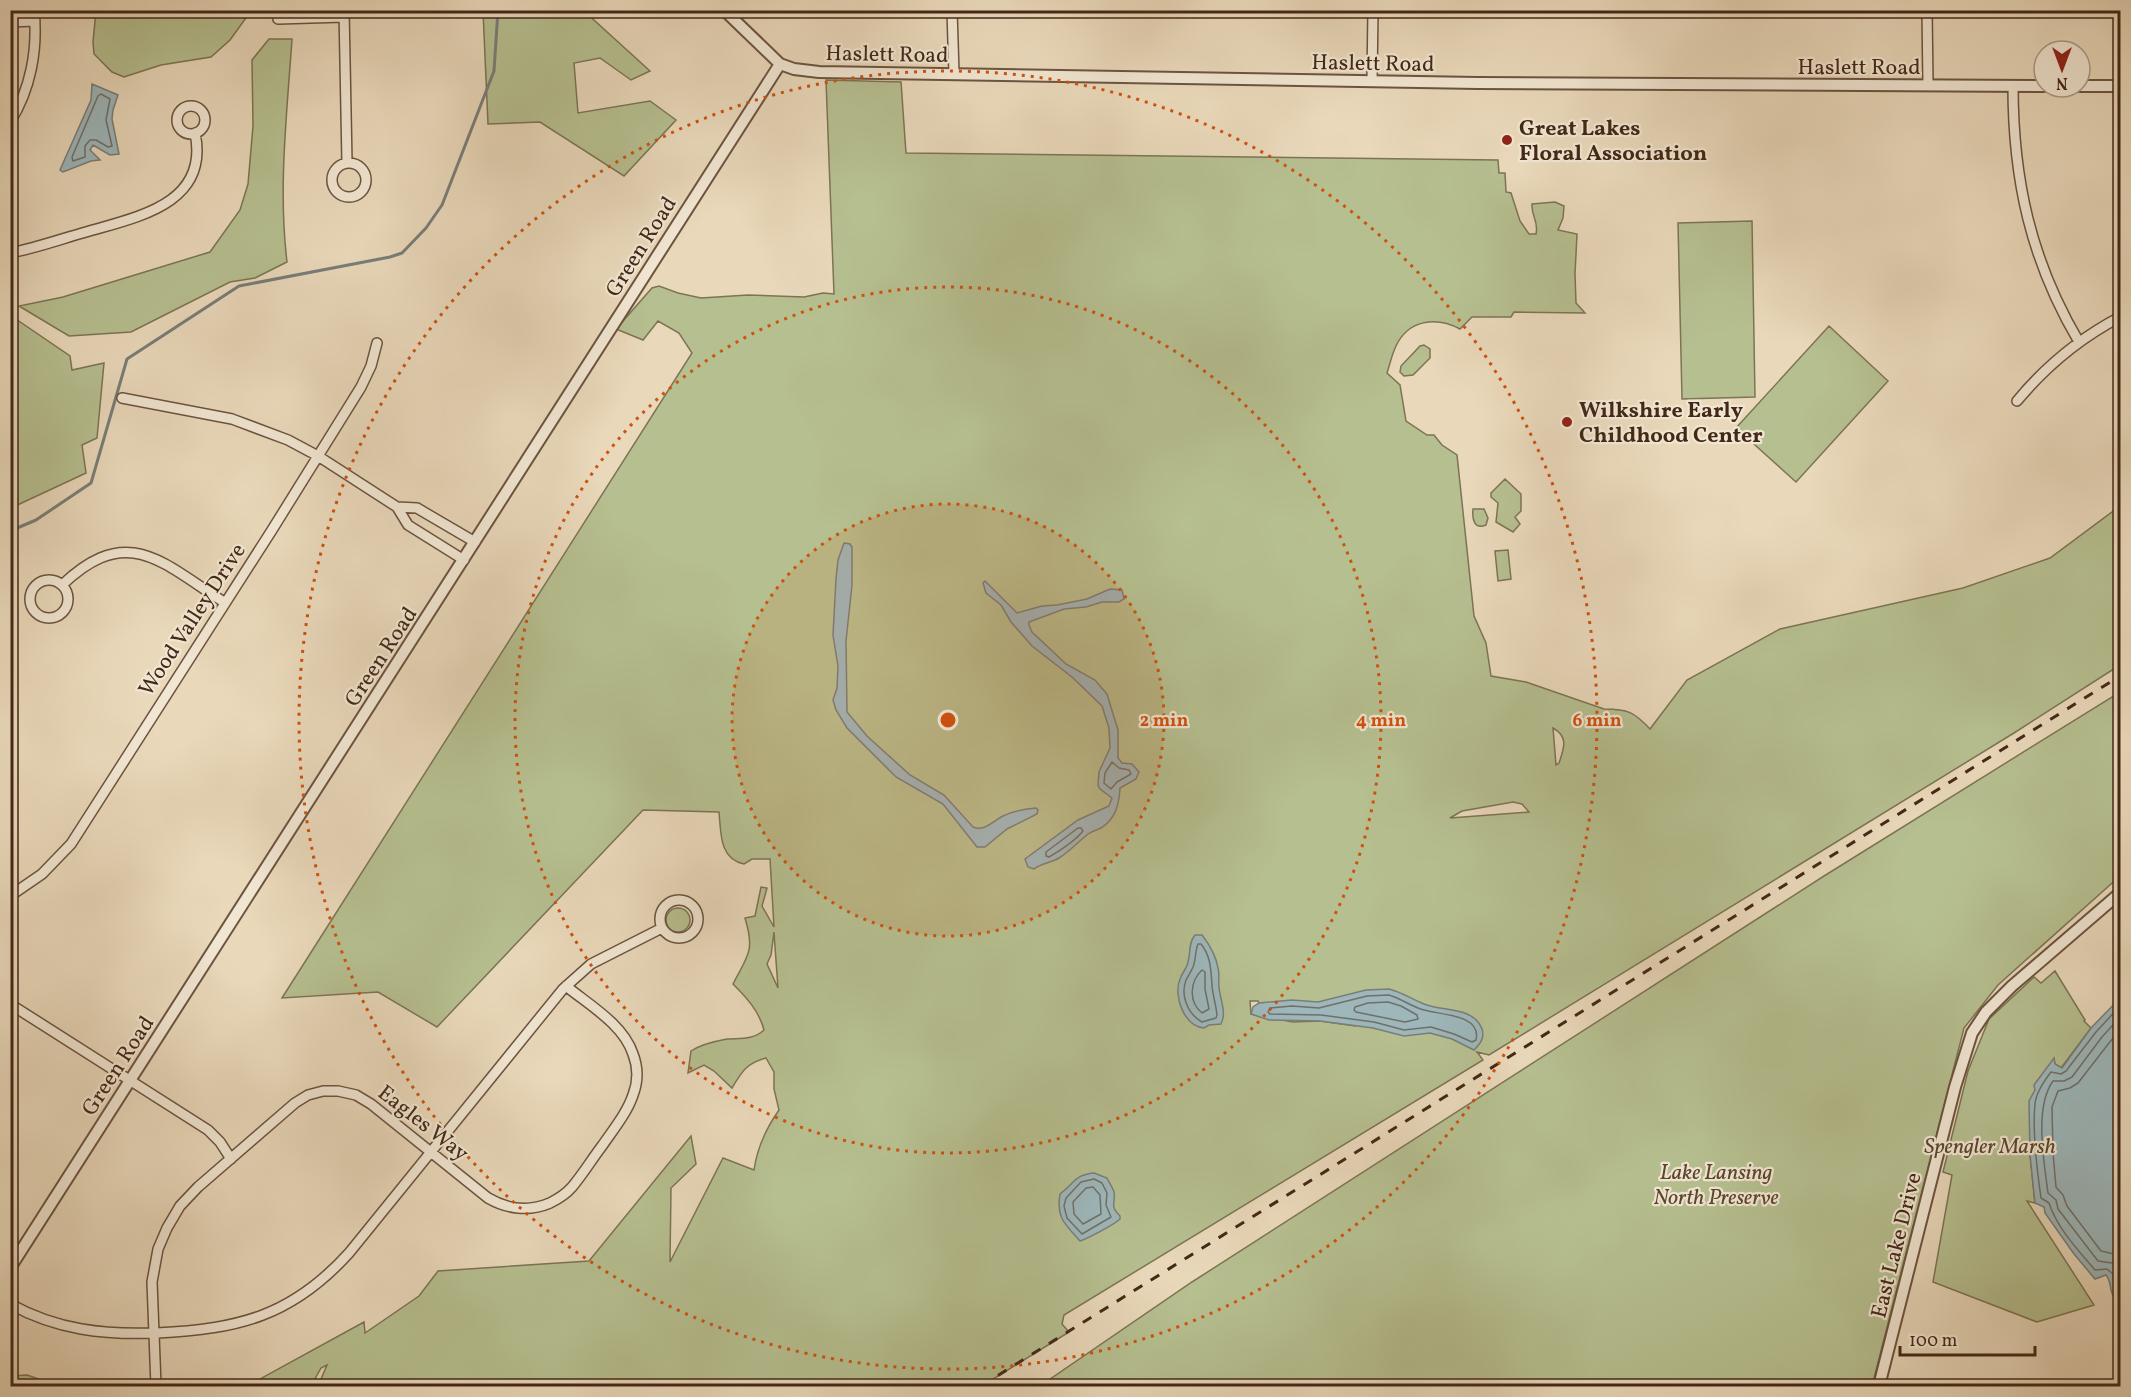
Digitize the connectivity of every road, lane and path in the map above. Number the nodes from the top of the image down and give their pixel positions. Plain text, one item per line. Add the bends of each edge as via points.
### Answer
1 (34, 10) edge
2 (724, 10) edge
3 (952, 10) edge
4 (1373, 10) edge
5 (1927, 10) edge
6 (344, 14) edge
7 (278, 19) dead end
8 (35, 21) junction
9 (10, 22) edge
10 (780, 64) junction
11 (954, 74) junction
12 (1372, 81) junction
13 (1928, 85) junction
14 (2013, 86) junction
15 (2032, 86) edge
16 (2092, 86) edge
17 (2121, 86) edge
18 (10, 122) edge
19 (195, 133) dead end
20 (347, 163) dead end
21 (10, 253) edge
22 (2121, 317) edge
23 (2079, 342) junction
24 (377, 343) dead end
25 (122, 398) dead end
26 (2016, 401) dead end
27 (318, 456) junction
28 (397, 507) junction
29 (475, 542) junction
30 (464, 560) junction
31 (62, 585) junction
32 (224, 602) junction
33 (2121, 893) edge
34 (10, 897) edge
35 (662, 928) junction
36 (566, 986) junction
37 (10, 1004) edge
38 (130, 1081) junction
39 (430, 1152) junction
40 (231, 1159) junction
41 (10, 1268) edge
42 (10, 1304) edge
43 (154, 1333) junction
44 (156, 1386) edge
45 (1879, 1386) edge

1 - 8 street
2 - 10 street
3 - 11 street
4 - 12 street
5 - 13 street
6 - 7 street
6 - 20 street
8 - 9 street
8 - 18 street via 29,78
10 - 11 street, Haslett Road via 819,72
10 - 29 street, Green Road
11 - 12 street, Haslett Road
12 - 13 street, Haslett Road
13 - 14 street, Haslett Road
14 - 15 street, Haslett Road
14 - 23 street via 2016,159 2030,231 2051,290
16 - 17 street
19 - 21 street via 194,168 186,185 166,203 134,218
22 - 23 street
23 - 26 street via 2038,375
24 - 27 street, Wood Valley Drive via 361,387
25 - 27 street via 244,423
27 - 28 street
27 - 32 street, Wood Valley Drive
28 - 29 street via 417,508
28 - 30 street via 408,525
29 - 30 street, Green Road
30 - 38 street, Green Road
31 - 31 street via 48,580 34,586 29,600 36,613 50,618 63,612 68,598
31 - 32 street via 98,557 137,553 156,559
32 - 34 street, Wood Valley Drive via 71,844 42,874
33 - 45 street, East Lake Drive via 2012,986 1972,1033
35 - 35 street via 673,937 687,936 697,926 696,911 685,902 671,902 661,913
35 - 36 street via 591,964
36 - 39 street
36 - 39 street, Eagles Way via 619,1030 633,1053 637,1071 630,1104 573,1186 543,1206 510,1207 488,1198
37 - 38 street
38 - 40 street via 207,1130
38 - 41 street, Green Road
39 - 40 street, Eagles Way via 364,1099 331,1090 308,1095 295,1103
39 - 43 street via 344,1259 301,1296 241,1323 207,1330
40 - 43 street, Eagles Way via 189,1196 162,1238 152,1282
42 - 43 street via 48,1322 77,1330
43 - 44 street, Eagles Way

